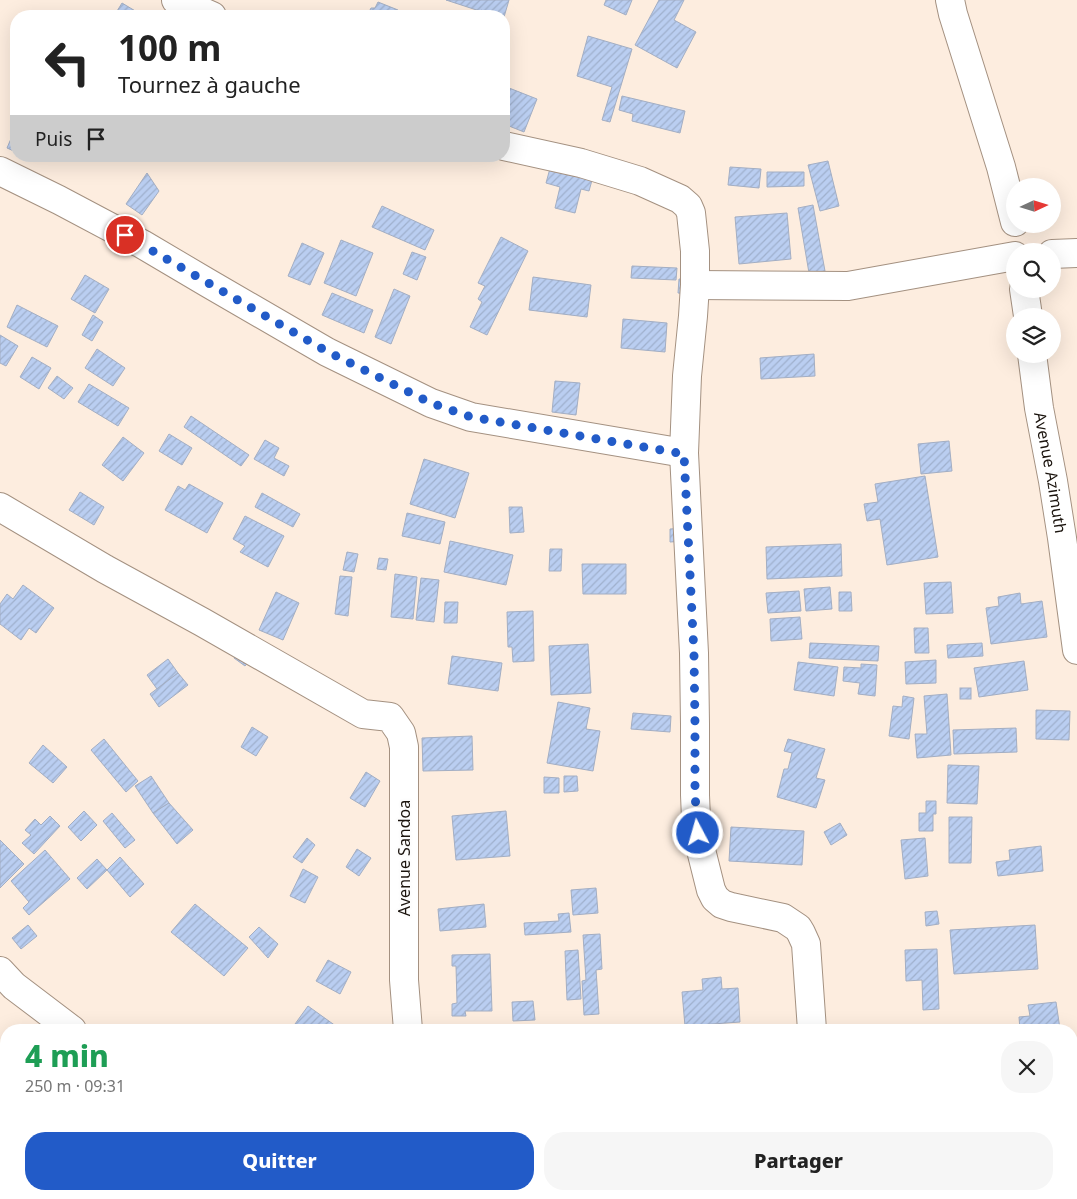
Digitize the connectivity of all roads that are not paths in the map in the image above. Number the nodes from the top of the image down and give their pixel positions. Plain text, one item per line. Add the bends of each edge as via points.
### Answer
1 (176, 0) edge
2 (950, 0) edge
3 (198, 10) edge
4 (510, 147) edge
5 (0, 171) edge
6 (1006, 187) edge
7 (1077, 253) edge
8 (1061, 254) edge
9 (1006, 258) edge
10 (695, 285) junction
11 (1033, 363) edge
12 (684, 454) junction
13 (0, 507) edge
14 (1077, 650) edge
15 (0, 971) edge
16 (64, 1024) edge
17 (408, 1024) edge
18 (812, 1024) edge

1 - 3 street
2 - 6 street
4 - 10 street via 581,163 640,181 680,199 688,206 693,220
5 - 12 street via 142,244 328,352 431,403 471,417
7 - 8 street
9 - 10 street via 848,286
10 - 12 street via 686,376
11 - 14 street, Avenue Azimuth
12 - 18 street via 694,654 695,795 700,846 715,898 722,904 783,918 801,933 806,944
13 - 17 street, Avenue Sandoa via 363,714 390,717 401,733 404,747 404,980
15 - 16 street via 14,986

